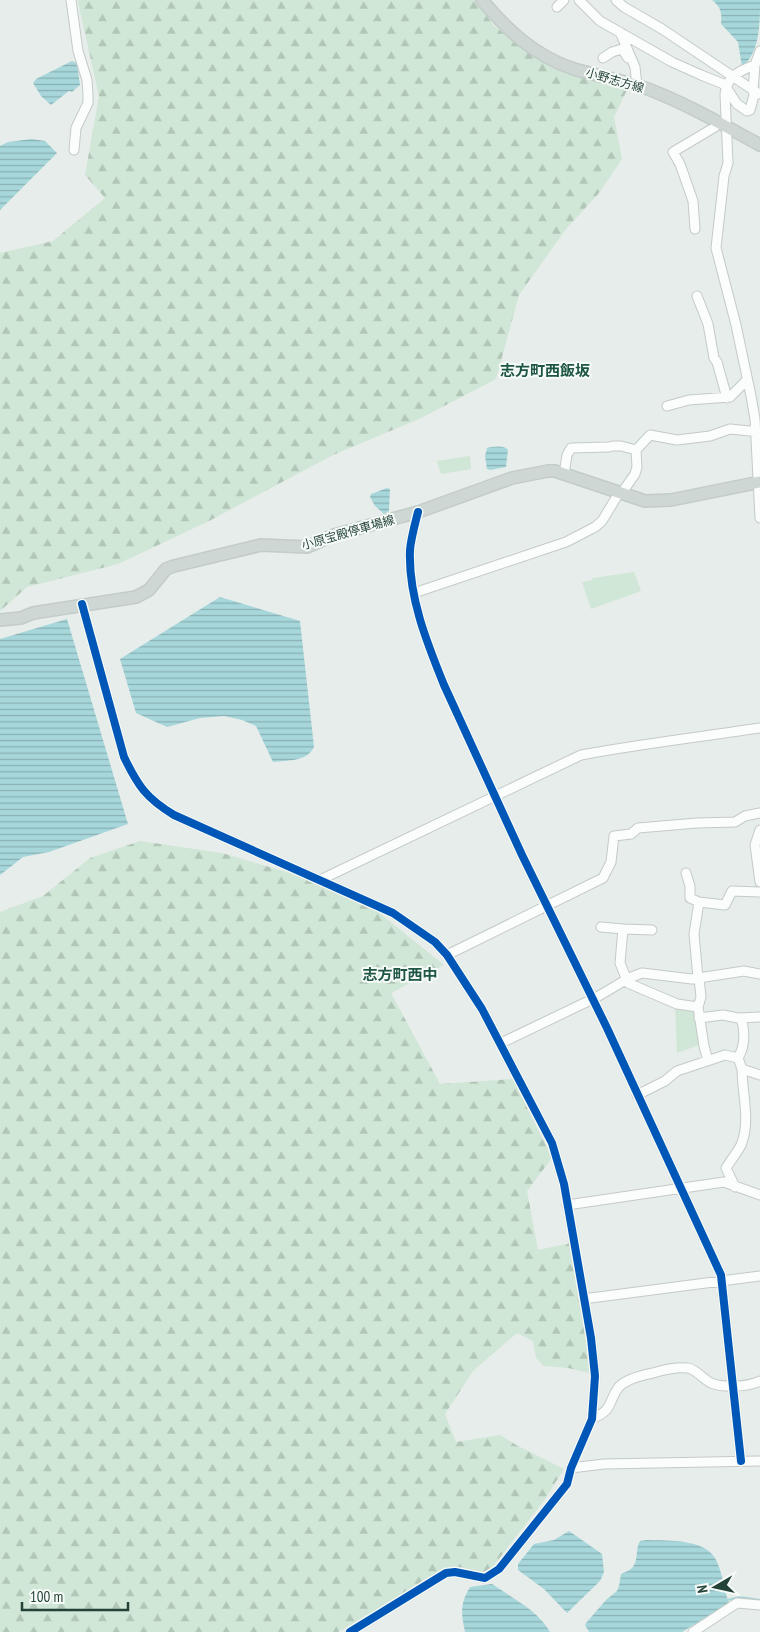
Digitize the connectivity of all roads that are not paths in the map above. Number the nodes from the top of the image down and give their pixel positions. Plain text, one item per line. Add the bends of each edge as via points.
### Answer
1 (71, 0) edge
2 (482, 0) edge
3 (564, 0) edge
4 (579, 0) edge
5 (616, 0) edge
6 (557, 8) dead end
7 (620, 32) junction
8 (760, 51) edge
9 (603, 58) dead end
10 (755, 65) junction
11 (636, 72) junction
12 (732, 77) junction
13 (638, 86) junction
14 (726, 86) junction
15 (757, 92) edge
16 (716, 122) junction
17 (727, 127) junction
18 (760, 144) edge
19 (74, 150) dead end
20 (695, 229) dead end
21 (697, 296) dead end
22 (748, 380) junction
23 (727, 398) junction
24 (667, 406) dead end
25 (757, 432) edge
26 (636, 450) junction
27 (564, 474) junction
28 (759, 482) edge
29 (620, 494) junction
30 (418, 512) junction
31 (760, 518) edge
32 (414, 593) junction
33 (82, 604) junction
34 (0, 620) edge
35 (760, 728) edge
36 (495, 796) junction
37 (760, 813) edge
38 (760, 830) edge
39 (758, 848) edge
40 (686, 873) dead end
41 (320, 880) junction
42 (760, 882) edge
43 (760, 892) edge
44 (699, 902) junction
45 (548, 906) junction
46 (600, 927) dead end
47 (623, 929) junction
48 (652, 930) dead end
49 (447, 955) junction
50 (760, 974) edge
51 (698, 978) junction
52 (626, 980) junction
53 (592, 1000) junction
54 (698, 1007) junction
55 (760, 1017) edge
56 (699, 1018) junction
57 (741, 1018) junction
58 (500, 1043) junction
59 (738, 1058) junction
60 (708, 1060) junction
61 (742, 1069) junction
62 (760, 1074) edge
63 (637, 1095) junction
64 (735, 1187) junction
65 (680, 1189) junction
66 (760, 1195) edge
67 (567, 1205) junction
68 (760, 1276) edge
69 (722, 1282) junction
70 (583, 1299) junction
71 (760, 1381) edge
72 (734, 1386) junction
73 (592, 1420) junction
74 (760, 1460) edge
75 (741, 1461) junction
76 (571, 1468) junction
77 (760, 1605) edge
78 (350, 1632) edge
79 (693, 1632) edge

1 - 19 street via 88,95 88,103 76,128
2 - 13 main road, 小野志方線 via 510,31 552,60
3 - 6 street
4 - 7 street via 600,21
5 - 12 street
7 - 11 street
7 - 14 street via 672,62
8 - 10 street
9 - 11 street via 622,49
10 - 12 street
10 - 15 street
11 - 13 street
12 - 14 street
12 - 15 street
13 - 16 main road, 小野志方線 via 679,102
14 - 15 street via 737,104 747,111
14 - 17 street
16 - 17 main road, 小野志方線
16 - 20 street via 715,127 673,152 693,201
17 - 18 main road, 小野志方線
17 - 22 street via 728,164 716,248
21 - 23 street via 708,324 714,358
22 - 23 street
22 - 25 street
23 - 24 street via 690,400
25 - 26 street via 730,429 689,440 650,435
25 - 28 street
26 - 27 street via 613,446 571,448
26 - 29 street via 635,474
27 - 29 main road, 小原宝殿停車場線
27 - 30 main road, 小原宝殿停車場線 via 548,471 512,478
28 - 29 main road, 小原宝殿停車場線 via 659,502
28 - 31 street
29 - 32 street via 602,521 566,542
30 - 32 street via 410,548
30 - 33 main road, 小原宝殿停車場線 via 334,535 307,547 261,545 174,566 166,569 149,590 136,597
32 - 36 street via 434,660
33 - 34 main road, 小原宝殿停車場線
33 - 41 street via 124,757 146,795 174,815
35 - 36 street via 581,755
36 - 41 street
36 - 45 street
37 - 45 street via 735,822 638,828 631,834 614,836 611,862 603,878
38 - 39 street
39 - 42 street
40 - 44 street via 690,898
41 - 49 street via 393,913 435,942
43 - 44 street via 732,891 725,905
44 - 51 street via 694,934
45 - 49 street
45 - 53 street
46 - 47 street
47 - 48 street
47 - 52 street via 620,963
49 - 58 street
50 - 51 street via 744,972
51 - 52 street via 642,973
51 - 54 street via 701,997
52 - 53 street
52 - 54 street via 677,1004
53 - 58 street
53 - 63 street
54 - 56 street
55 - 57 street
56 - 57 street
56 - 60 street
57 - 59 street via 743,1051
58 - 67 street via 552,1143
59 - 60 street via 725,1055
59 - 61 street
60 - 63 street via 677,1071
61 - 62 street
61 - 64 street via 744,1135 726,1168
63 - 65 street
64 - 65 street via 724,1182
64 - 66 street
65 - 67 street
65 - 69 street
67 - 70 street
68 - 69 street
69 - 70 street
69 - 72 street
70 - 73 street via 595,1376
71 - 72 street
72 - 73 street via 711,1383 688,1368 654,1372 625,1382 619,1387 611,1406
72 - 75 street
73 - 76 street
74 - 75 street
75 - 76 street via 604,1464
76 - 78 street via 567,1484 499,1569 484,1578 446,1573
77 - 79 street via 737,1603

